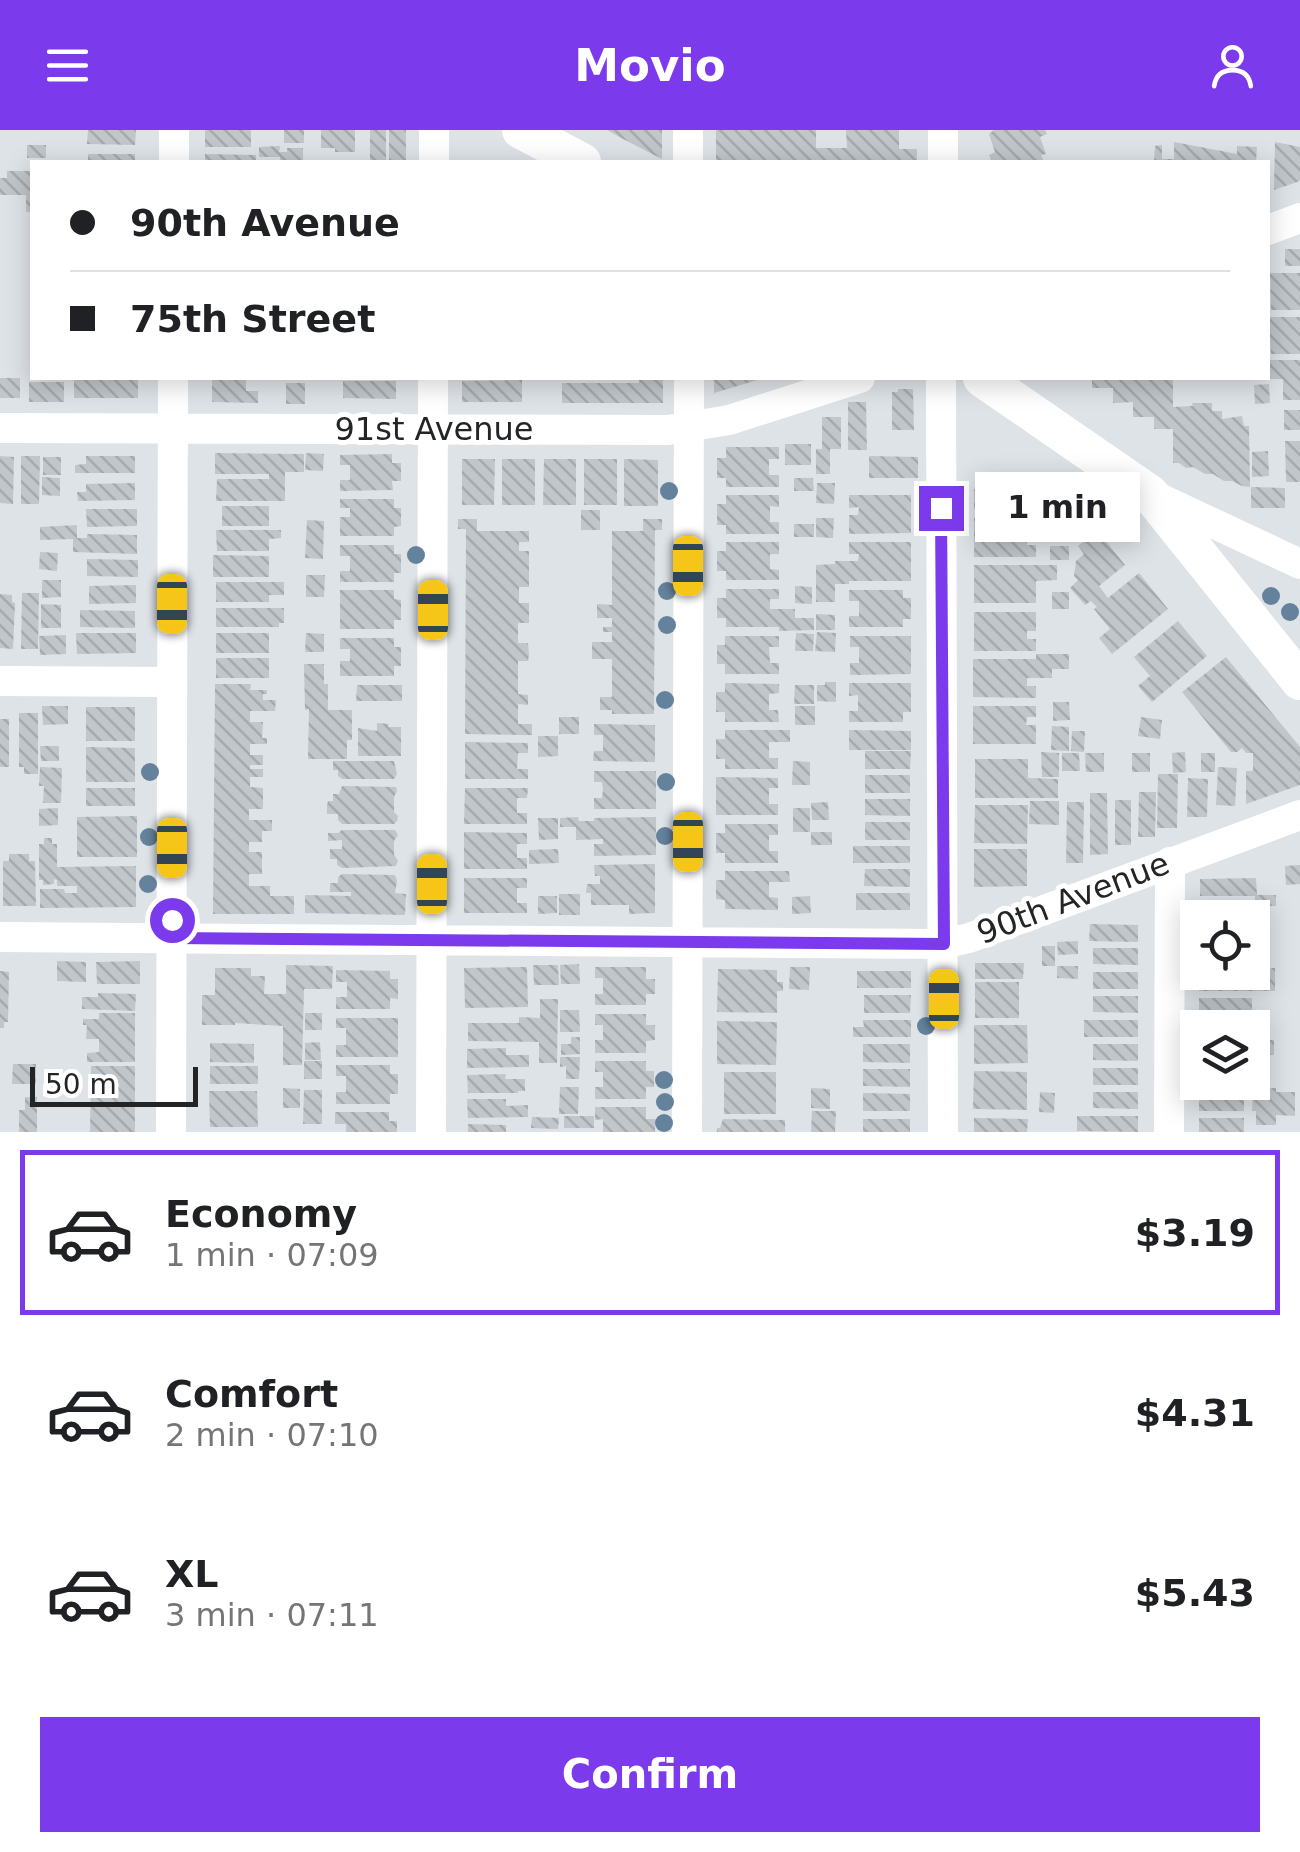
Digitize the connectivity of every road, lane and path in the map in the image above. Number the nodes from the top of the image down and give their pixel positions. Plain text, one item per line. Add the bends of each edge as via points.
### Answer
1 (174, 130) edge
2 (434, 130) edge
3 (520, 130) edge
4 (688, 130) edge
5 (943, 130) edge
6 (174, 160) edge
7 (434, 160) edge
8 (578, 160) edge
9 (688, 160) edge
10 (943, 160) edge
11 (1300, 218) edge
12 (1270, 229) edge
13 (173, 380) edge
14 (433, 380) edge
15 (689, 380) edge
16 (854, 380) edge
17 (941, 380) edge
18 (985, 380) edge
19 (0, 428) edge
20 (172, 428) junction
21 (689, 428) junction
22 (434, 429) junction
23 (1150, 494) junction
24 (1300, 564) edge
25 (0, 681) edge
26 (1300, 681) edge
27 (172, 682) junction
28 (1300, 815) edge
29 (1170, 862) junction
30 (0, 937) edge
31 (172, 938) junction
32 (432, 940) junction
33 (688, 941) junction
34 (944, 944) junction
35 (171, 1132) edge
36 (431, 1132) edge
37 (687, 1132) edge
38 (943, 1132) edge
39 (1169, 1132) edge

1 - 6 street
2 - 7 street
3 - 8 main road
4 - 9 street
5 - 10 street
11 - 12 street
13 - 20 street
14 - 22 street
15 - 21 street
16 - 21 street, 91st Avenue
17 - 34 street
18 - 23 main road
19 - 20 street, 91st Avenue
20 - 22 street, 91st Avenue
20 - 27 street
21 - 22 street, 91st Avenue
21 - 33 street
22 - 32 street
23 - 24 street
23 - 26 main road
25 - 27 street
27 - 31 street
28 - 29 street, 90th Avenue
29 - 34 street, 90th Avenue
29 - 39 street
30 - 31 street, 90th Avenue
31 - 32 street, 90th Avenue
31 - 35 street
32 - 33 street, 90th Avenue
32 - 36 street
33 - 34 street, 90th Avenue
33 - 37 street
34 - 38 street

